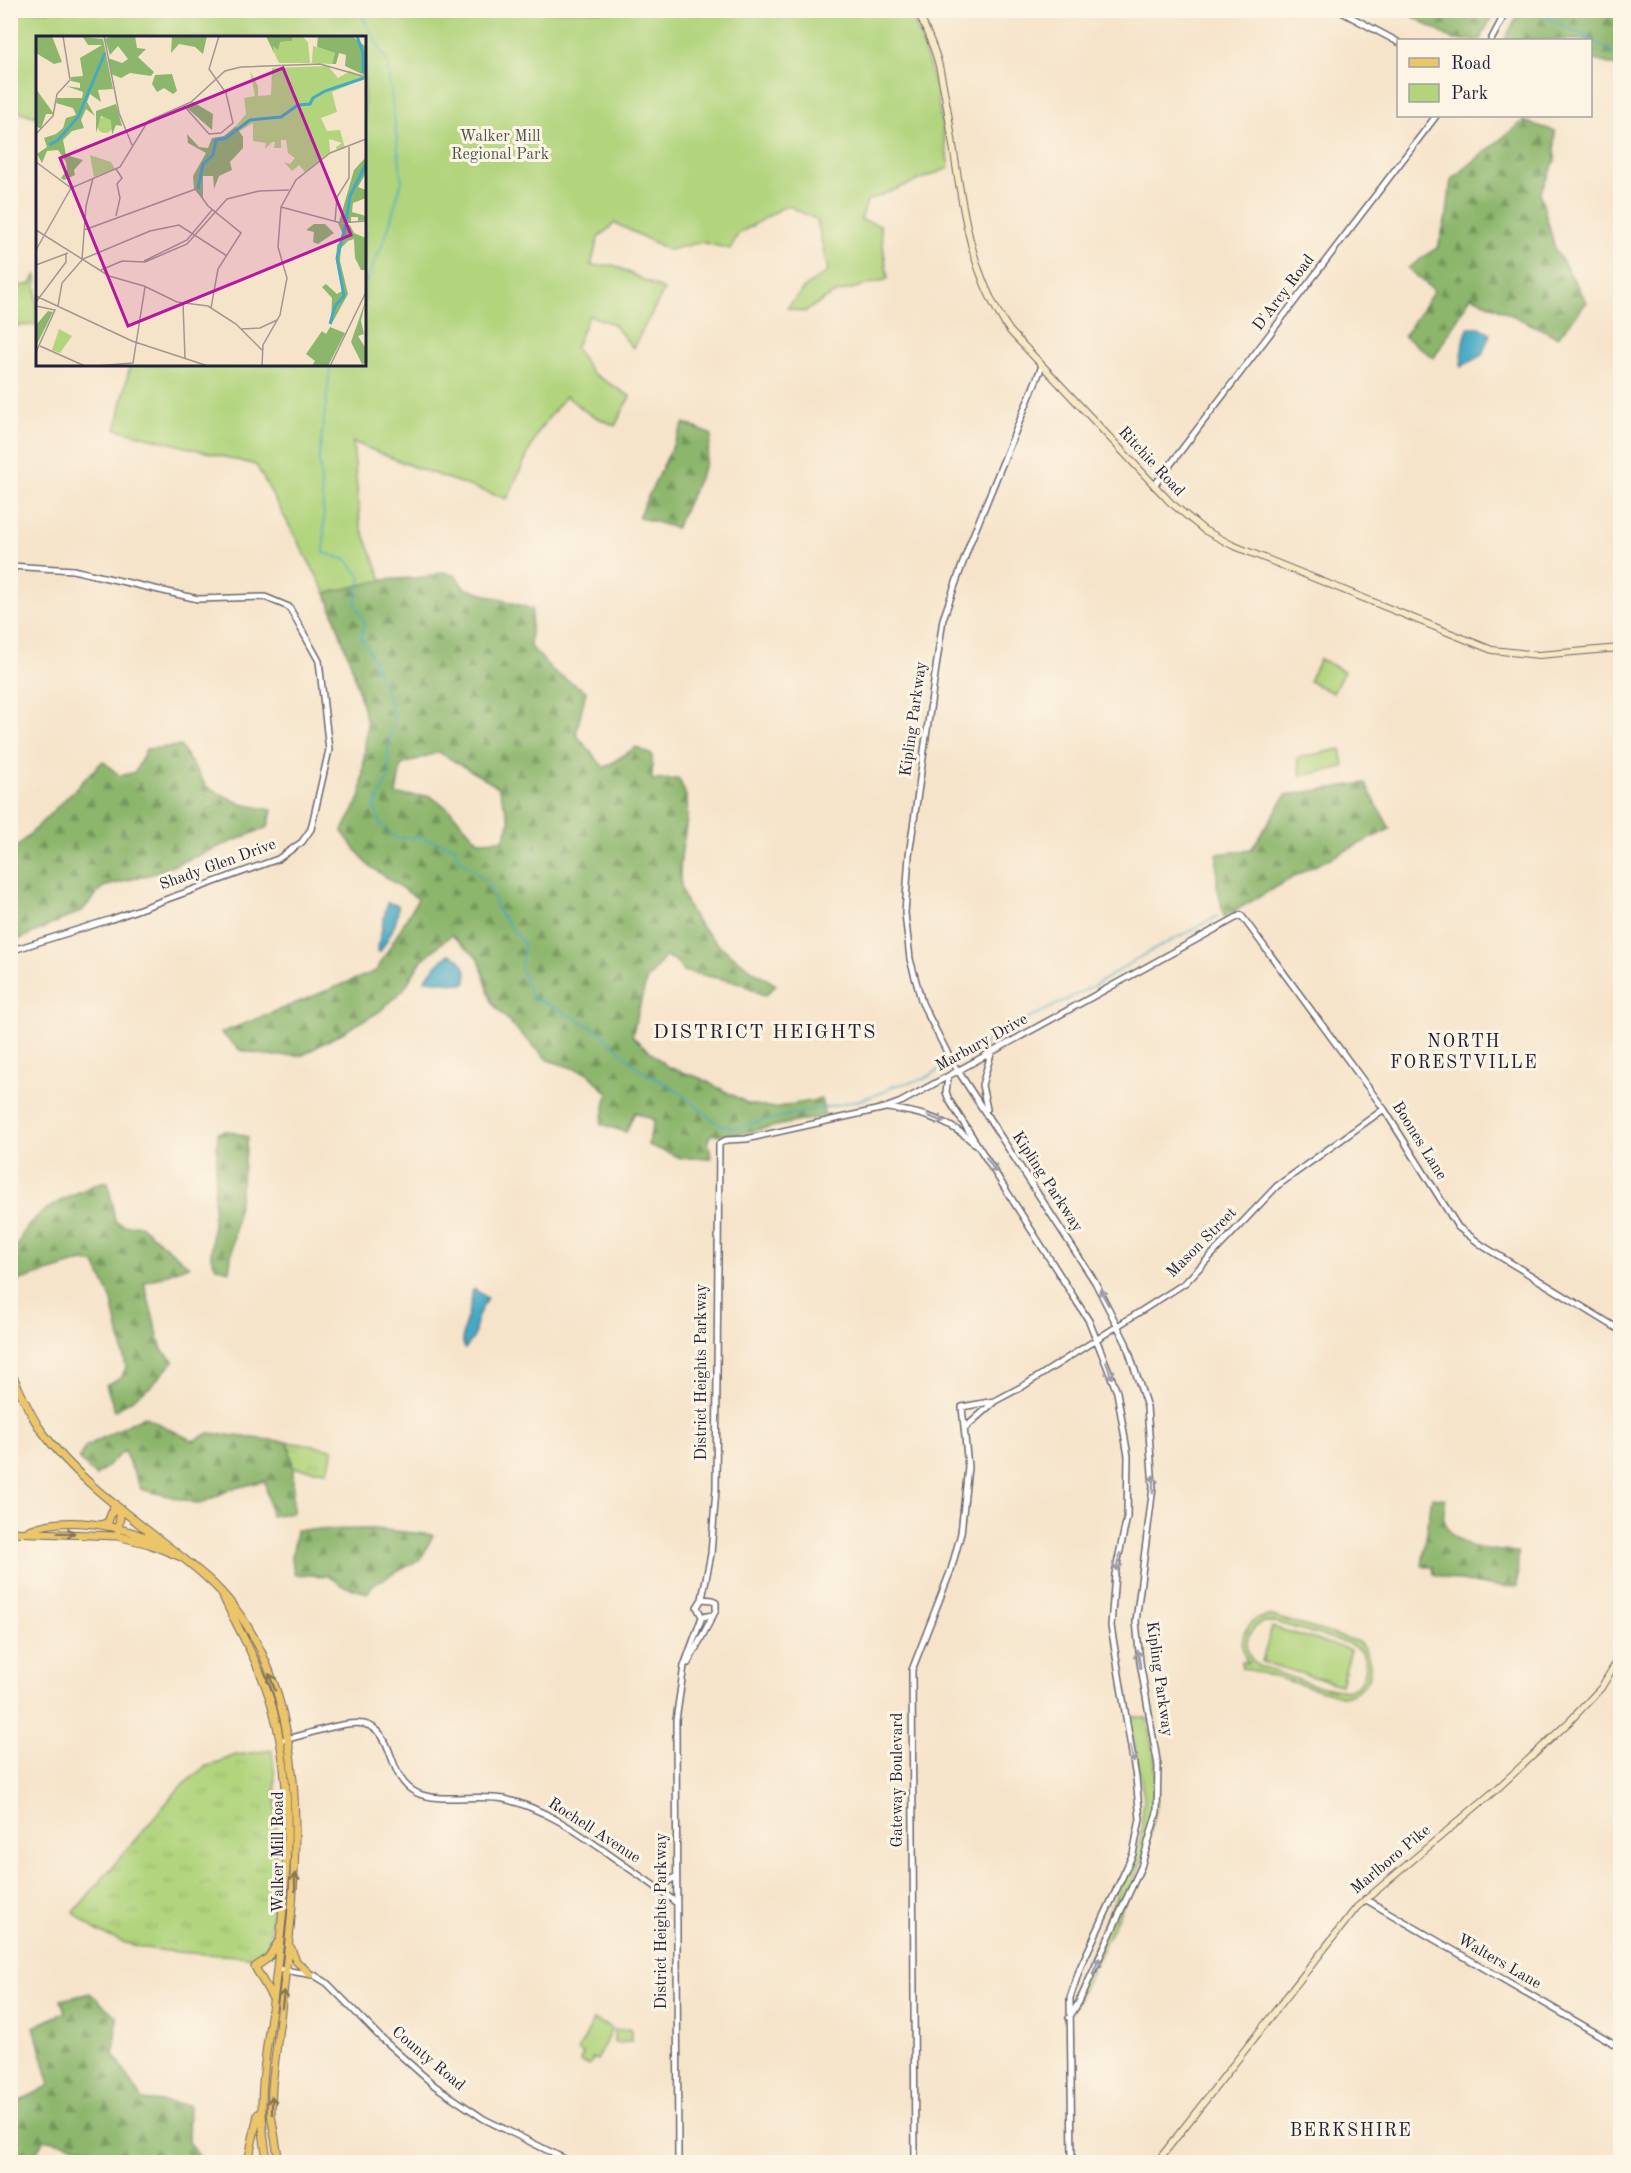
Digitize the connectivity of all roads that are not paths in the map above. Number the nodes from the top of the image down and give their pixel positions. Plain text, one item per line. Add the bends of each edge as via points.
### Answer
1 (917, 10) edge
2 (1338, 10) edge
3 (1507, 10) edge
4 (1492, 39) edge
5 (1397, 41) edge
6 (1435, 117) edge
7 (1042, 366) junction
8 (1154, 486) junction
9 (10, 566) edge
10 (1620, 648) edge
11 (1241, 915) joint
12 (10, 951) edge
13 (992, 1053) junction
14 (960, 1071) junction
15 (948, 1078) junction
16 (885, 1108) junction
17 (1384, 1109) junction
18 (989, 1116) junction
19 (719, 1144) joint
20 (979, 1147) junction
21 (1118, 1326) junction
22 (1620, 1330) edge
23 (1097, 1339) junction
24 (10, 1370) edge
25 (995, 1401) junction
26 (962, 1407) joint
27 (966, 1427) junction
28 (115, 1504) junction
29 (101, 1525) junction
30 (28, 1530) junction
31 (10, 1532) edge
32 (118, 1532) junction
33 (181, 1556) junction
34 (702, 1599) junction
35 (713, 1615) junction
36 (702, 1617) junction
37 (1620, 1656) edge
38 (682, 1679) junction
39 (284, 1740) junction
40 (675, 1877) junction
41 (655, 1887) junction
42 (1365, 1899) junction
43 (675, 1902) junction
44 (280, 1938) junction
45 (290, 1942) junction
46 (277, 1969) junction
47 (286, 1970) junction
48 (310, 1974) junction
49 (273, 2000) junction
50 (1069, 2018) junction
51 (1620, 2047) edge
52 (262, 2085) junction
53 (248, 2163) edge
54 (268, 2163) edge
55 (279, 2163) edge
56 (571, 2163) edge
57 (678, 2163) edge
58 (915, 2163) edge
59 (1072, 2163) edge
60 (1157, 2163) edge

1 - 7 main road, Ritchie Road via 938,62 969,231 984,286 1010,331
2 - 5 street
3 - 4 street
6 - 8 street, D'Arcy Road
7 - 8 main road, Ritchie Road
7 - 14 street, Kipling Parkway via 943,619 909,855 905,913 912,970 928,1016
8 - 10 main road, Ritchie Road via 1189,519 1222,541 1476,645 1529,655
9 - 12 street, Shady Glen Drive via 88,573 188,598 262,597 285,605 298,620 319,661 329,750 311,829 302,842 278,859
11 - 13 street, Marbury Drive
11 - 17 street, Boones Lane
13 - 14 street, Marbury Drive
13 - 18 street via 982,1085
14 - 15 street, Marbury Drive
14 - 18 street, Kipling Parkway
15 - 16 street, Marbury Drive
15 - 20 street via 946,1094
16 - 19 street, Marbury Drive
16 -> 20 street via 940,1120
17 - 21 street, Mason Street via 1277,1185 1185,1283
17 - 22 street, Boones Lane via 1458,1227
21 -> 18 street, Kipling Parkway via 1095,1282
19 - 34 street, District Heights Parkway via 716,1489 712,1548
20 -> 23 street via 1076,1299
21 - 23 street, Mason Street
50 -> 21 street, Kipling Parkway via 1141,1867 1159,1795 1136,1621 1151,1518 1153,1457 1147,1407
23 - 25 street, Mason Street
23 -> 50 street via 1117,1392 1128,1456 1127,1517 1115,1574 1111,1626 1140,1819 1130,1862 1073,1987
24 - 28 main road, Walker Mill Road via 42,1432
25 - 26 street, Mason Street
25 - 27 street
26 - 27 street, Gateway Boulevard
27 - 58 street, Gateway Boulevard via 967,1490 959,1545 912,1670
28 - 29 main road via 108,1522
28 - 32 main road via 120,1517
28 - 33 main road, Walker Mill Road
29 - 30 main road via 39,1526
29 - 32 main road
30 - 31 main road
30 -> 32 main road
32 - 33 main road via 150,1538
33 - 39 main road, Walker Mill Road via 232,1601 261,1654 280,1703
34 - 35 street via 710,1598 716,1604
34 - 36 street via 697,1606
35 - 36 street
35 - 38 street, District Heights Parkway
36 - 38 street, District Heights Parkway
37 - 42 main road, Marlboro Pike via 1594,1697 1557,1733
38 - 40 street, District Heights Parkway via 675,1737
39 - 41 street, Rochell Avenue via 351,1724 369,1726 384,1738 398,1777 410,1789 438,1797 486,1796 536,1809
39 - 44 main road, Walker Mill Road via 286,1844
45 -> 39 main road, Walker Mill Road via 295,1893 293,1803
40 - 41 street via 662,1887
40 - 43 street, District Heights Parkway
41 - 43 street, Rochell Avenue
42 - 51 street, Walters Lane
42 - 60 main road, Marlboro Pike
43 - 57 street, District Heights Parkway
44 - 46 main road, Walker Mill Road
44 - 49 main road via 268,1958 255,1966
45 - 47 main road, Walker Mill Road
45 - 48 main road via 296,1961
46 - 47 street, County Road
46 - 49 main road, Walker Mill Road
47 - 48 street, County Road
55 -> 47 main road, Walker Mill Road via 272,2093
48 - 56 street, County Road via 327,1983 382,2039 462,2105
49 - 52 main road, Walker Mill Road
50 - 59 street
52 - 53 main road
52 - 54 main road, Walker Mill Road via 261,2119

